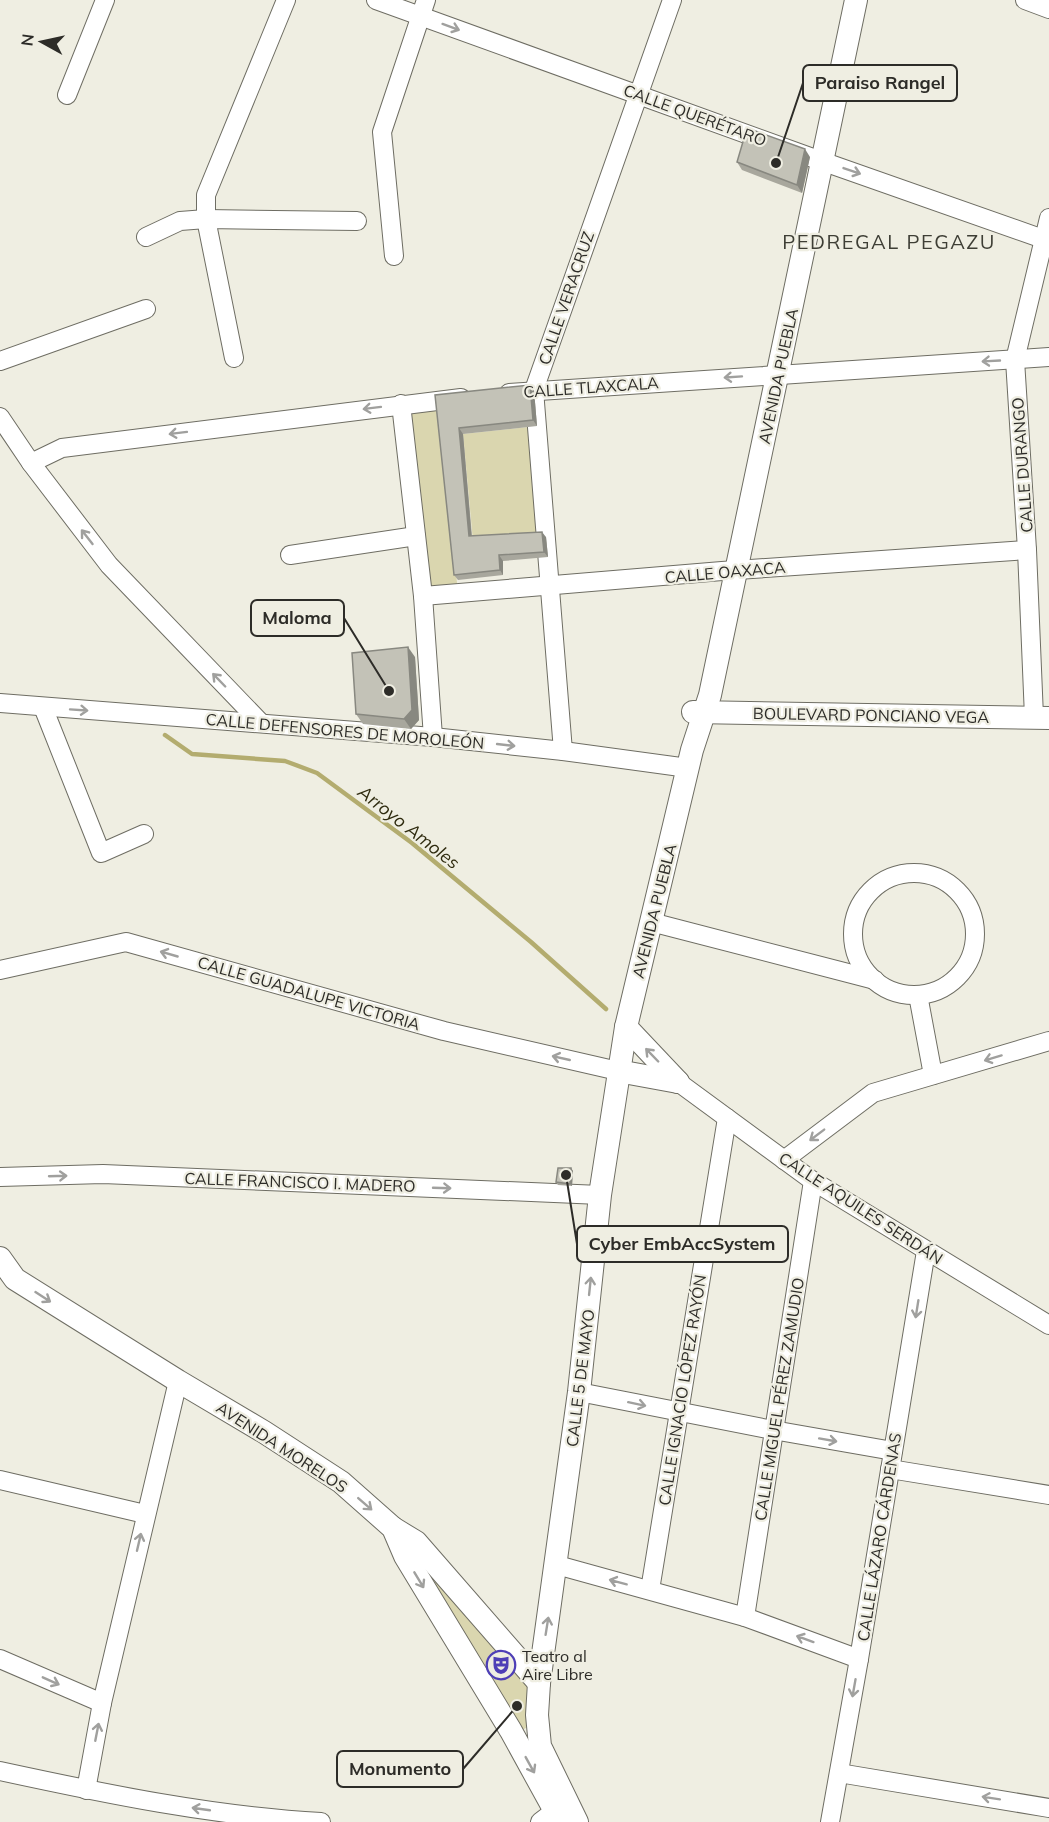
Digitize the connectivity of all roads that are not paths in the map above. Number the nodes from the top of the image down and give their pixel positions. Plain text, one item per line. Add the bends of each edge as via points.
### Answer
1 (105, 0) edge
2 (286, 0) edge
3 (376, 0) edge
4 (672, 0) edge
5 (841, 0) edge
6 (856, 0) edge
7 (1025, 0) edge
8 (423, 8) edge
9 (1049, 9) edge
10 (638, 94) junction
11 (67, 95) dead end
12 (817, 159) junction
13 (1049, 218) edge
14 (206, 219) junction
15 (357, 221) dead end
16 (146, 237) dead end
17 (1046, 240) edge
18 (394, 256) dead end
19 (146, 309) dead end
20 (1049, 357) edge
21 (234, 358) dead end
22 (1015, 360) junction
23 (0, 361) edge
24 (771, 374) junction
25 (534, 390) junction
26 (401, 404) junction
27 (0, 417) edge
28 (31, 464) junction
29 (416, 536) junction
30 (1027, 550) junction
31 (290, 555) dead end
32 (730, 571) junction
33 (551, 587) junction
34 (423, 596) junction
35 (0, 703) edge
36 (43, 707) junction
37 (699, 712) junction
38 (1041, 717) edge
39 (260, 722) junction
40 (433, 737) junction
41 (563, 751) junction
42 (690, 759) junction
43 (144, 834) dead end
44 (651, 922) junction
45 (0, 970) edge
46 (875, 980) junction
47 (918, 995) junction
48 (626, 1027) junction
49 (1049, 1041) edge
50 (618, 1071) junction
51 (933, 1076) junction
52 (678, 1083) junction
53 (727, 1118) junction
54 (784, 1160) junction
55 (0, 1177) edge
56 (813, 1181) junction
57 (600, 1195) junction
58 (926, 1251) junction
59 (0, 1258) edge
60 (8, 1281) edge
61 (1049, 1325) edge
62 (178, 1381) junction
63 (579, 1392) junction
64 (677, 1412) junction
65 (773, 1430) junction
66 (893, 1451) junction
67 (890, 1469) junction
68 (0, 1480) edge
69 (1049, 1495) edge
70 (145, 1514) junction
71 (393, 1528) junction
72 (557, 1565) junction
73 (650, 1590) junction
74 (745, 1617) junction
75 (0, 1659) edge
76 (860, 1659) junction
77 (539, 1683) junction
78 (102, 1703) junction
79 (537, 1714) junction
80 (511, 1731) junction
81 (0, 1771) edge
82 (839, 1773) junction
83 (86, 1790) junction
84 (1049, 1808) edge
85 (563, 1816) edge
86 (267, 1820) edge
87 (321, 1822) edge
88 (830, 1822) edge
89 (1047, 1822) edge

1 - 11 street
2 - 14 street via 206,195
3 - 8 street, CALLE QUERÉTARO
4 - 10 street, CALLE VERACRUZ
5 - 12 street, AVENIDA PUEBLA
6 - 12 street, AVENIDA PUEBLA
7 - 9 street
8 -> 10 street, CALLE QUERÉTARO
8 - 18 street via 382,132
10 - 12 street, CALLE QUERÉTARO
10 - 25 street, CALLE VERACRUZ
12 -> 17 street, CALLE QUERÉTARO
12 - 24 street, AVENIDA PUEBLA
13 - 17 street, CALLE DURANGO
14 - 15 street
14 - 16 street via 180,221
14 - 21 street
17 - 22 street, CALLE DURANGO
19 - 23 street
20 - 22 street, CALLE TLAXCALA
22 -> 24 street, CALLE TLAXCALA
22 - 30 street, CALLE DURANGO
24 -> 25 street, CALLE TLAXCALA
24 - 32 street, AVENIDA PUEBLA
25 - 26 street, CALLE TLAXCALA
25 - 33 street, CALLE VERACRUZ
26 -> 28 street, CALLE TLAXCALA via 62,448
26 - 29 street
27 - 28 street
39 -> 28 street via 109,565
29 - 31 street
29 - 34 street
30 - 32 street, CALLE OAXACA
30 - 38 street, CALLE DURANGO
32 - 33 street, CALLE OAXACA
32 - 37 street, AVENIDA PUEBLA
33 - 34 street, CALLE OAXACA
33 - 41 street, CALLE VERACRUZ
34 - 40 street
35 - 36 street, CALLE DEFENSORES DE MOROLEÓN
36 -> 39 street, CALLE DEFENSORES DE MOROLEÓN
36 - 43 street via 101,853
37 - 38 street, BOULEVARD PONCIANO VEGA
37 - 42 street, AVENIDA PUEBLA
39 - 40 street, CALLE DEFENSORES DE MOROLEÓN
40 -> 41 street, CALLE DEFENSORES DE MOROLEÓN
41 - 42 street, CALLE DEFENSORES DE MOROLEÓN
42 - 44 street, AVENIDA PUEBLA
44 - 46 street
44 - 48 street, AVENIDA PUEBLA
50 -> 45 street, CALLE GUADALUPE VICTORIA via 444,1031 126,942
46 - 47 street
46 - 47 street via 854,950 851,933 857,908 876,886 894,877 932,877 964,898 974,917 977,939 971,960 961,974 937,990
47 - 51 street
48 - 50 street, AVENIDA PUEBLA
52 -> 48 street, CALLE AQUILES SERDÁN
49 -> 51 street
50 - 52 street, CALLE AQUILES SERDÁN
50 - 57 street, CALLE 5 DE MAYO
51 -> 54 street via 873,1093
52 - 53 street, CALLE AQUILES SERDÁN
53 - 54 street, CALLE AQUILES SERDÁN
53 - 64 street, CALLE IGNACIO LÓPEZ RAYÓN
54 - 56 street, CALLE AQUILES SERDÁN
55 -> 57 street, CALLE FRANCISCO I. MADERO via 103,1174
56 - 58 street, CALLE AQUILES SERDÁN
56 - 65 street, CALLE MIGUEL PÉREZ ZAMUDIO
63 -> 57 street, CALLE 5 DE MAYO
58 - 61 street, CALLE AQUILES SERDÁN
58 -> 66 street, CALLE LÁZARO CÁRDENAS
59 - 60 street, AVENIDA MORELOS
60 -> 62 street, AVENIDA MORELOS
62 - 70 street
62 -> 71 street, AVENIDA MORELOS via 341,1482
63 -> 64 street
63 - 72 street, CALLE 5 DE MAYO
64 - 65 street
64 - 73 street, CALLE IGNACIO LÓPEZ RAYÓN
65 -> 66 street
65 - 74 street, CALLE MIGUEL PÉREZ ZAMUDIO
66 - 67 street, CALLE LÁZARO CÁRDENAS
67 - 69 street
67 - 76 street, CALLE LÁZARO CÁRDENAS
68 - 70 street
78 -> 70 street
71 - 77 street via 416,1542
71 -> 80 street, AVENIDA MORELOS via 405,1556
73 -> 72 street
77 -> 72 street, CALLE 5 DE MAYO
73 - 74 street
76 -> 74 street
75 -> 78 street
76 -> 82 street, CALLE LÁZARO CÁRDENAS
77 - 79 street, CALLE 5 DE MAYO
83 -> 78 street
79 - 80 street via 529,1729
79 - 85 street, CALLE 5 DE MAYO via 540,1746
80 -> 85 street, AVENIDA MORELOS
81 - 83 street
84 -> 82 street
82 - 88 street, CALLE LÁZARO CÁRDENAS
86 -> 83 street
84 - 89 street
86 - 87 street

